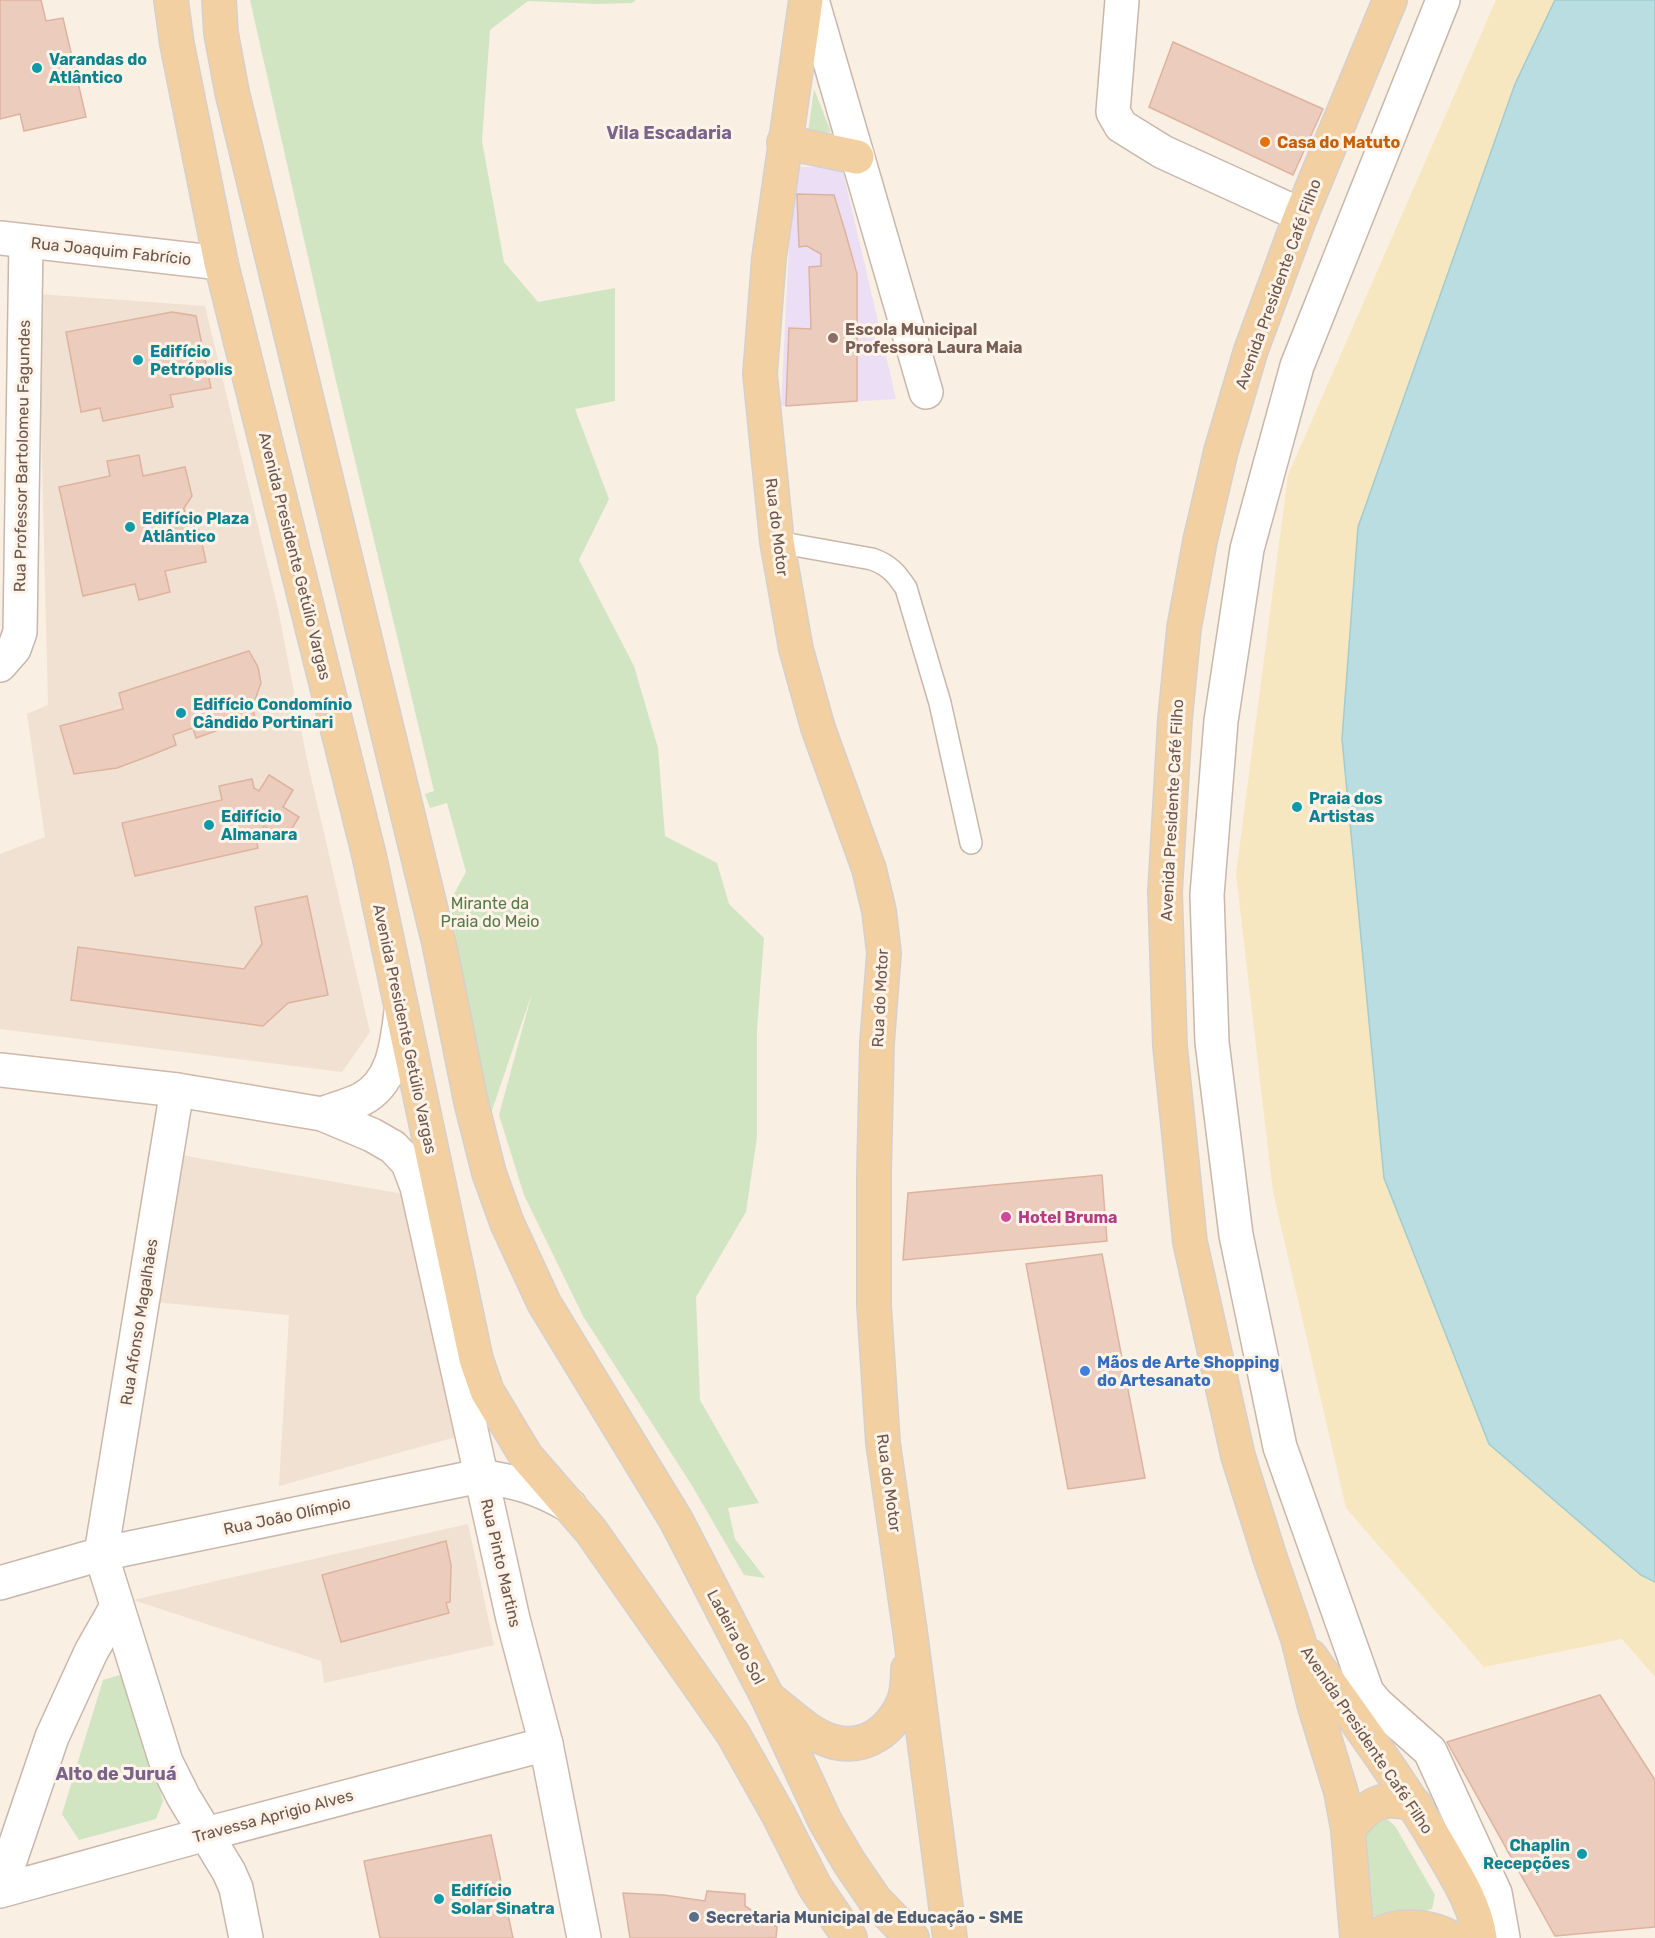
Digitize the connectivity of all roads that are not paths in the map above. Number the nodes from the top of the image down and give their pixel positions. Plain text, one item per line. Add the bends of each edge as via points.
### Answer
1 (171, 0) edge
2 (219, 0) edge
3 (806, 0) edge
4 (812, 0) edge
5 (1122, 0) edge
6 (1390, 0) edge
7 (1443, 0) edge
8 (784, 142) junction
9 (857, 157) junction
10 (1301, 215) junction
11 (13, 240) edge
12 (221, 262) junction
13 (926, 392) dead end
14 (777, 542) junction
15 (0, 665) edge
16 (971, 843) dead end
17 (401, 1011) junction
18 (0, 1071) edge
19 (177, 1090) junction
20 (322, 1114) junction
21 (480, 1476) junction
22 (572, 1506) junction
23 (101, 1554) junction
24 (0, 1583) edge
25 (116, 1608) junction
26 (910, 1631) junction
27 (1298, 1639) junction
28 (768, 1698) junction
29 (546, 1744) junction
30 (1415, 1804) junction
31 (1348, 1830) junction
32 (206, 1834) junction
33 (0, 1890) edge
34 (246, 1938) edge
35 (584, 1938) edge
36 (850, 1938) edge
37 (912, 1938) edge
38 (950, 1938) edge
39 (1357, 1938) edge
40 (1373, 1938) edge
41 (1452, 1938) edge
42 (1480, 1938) edge
43 (1503, 1938) edge

1 - 12 main road, Avenida Presidente Getúlio Vargas via 185,90
2 - 28 main road, Ladeira do Sol via 232,92 437,932 486,1163 511,1233 544,1302 669,1509
3 - 8 main road, Rua do Motor
4 - 9 street
5 - 10 street via 1113,112 1121,126 1163,152
6 - 10 main road, Avenida Presidente Café Filho
7 - 43 street via 1297,366 1247,549 1221,721 1207,895 1212,1042 1236,1235 1280,1447 1367,1692 1430,1750 1495,1893
8 - 9 main road
8 - 14 main road, Rua do Motor via 760,374
9 - 13 street
10 - 27 main road, Avenida Presidente Café Filho via 1251,350 1200,541 1174,719 1165,891 1170,1046 1190,1242 1238,1456
11 - 12 street, Rua Joaquim Fabrício
11 - 15 street, Rua Professor Bartolomeu Fagundes via 20,632 14,649
12 - 17 main road, Avenida Presidente Getúlio Vargas via 369,855
14 - 16 lane via 872,559 896,572 906,588 940,703
14 - 26 main road, Rua do Motor via 796,649 818,728 869,869 879,911 884,953 877,1043 874,1305 883,1443
17 - 20 street via 395,1056 379,1084 362,1099
17 - 22 main road, Avenida Presidente Getúlio Vargas via 476,1359 487,1391 526,1456
18 - 19 street, Rua Pinto Martins
19 - 20 street, Rua Pinto Martins
19 - 23 street, Rua Afonso Magalhães
20 - 21 street, Rua Pinto Martins via 372,1135 393,1147 408,1163 417,1188
21 - 22 street, Rua João Olímpio via 526,1485
21 - 23 street, Rua João Olímpio
21 - 29 street, Rua Pinto Martins
22 - 36 main road via 734,1734 815,1887
23 - 24 street, Rua João Olímpio
23 - 25 street
25 - 32 street via 166,1762
25 - 33 street via 52,1737
26 - 28 main road via 904,1700 892,1722 874,1739 853,1745 833,1742
26 - 38 main road, Rua do Motor
27 - 30 main road, Avenida Presidente Café Filho
27 - 31 main road, Avenida Presidente Café Filho
28 - 37 main road, Ladeira do Sol via 825,1821 849,1862 875,1900
29 - 32 street, Travessa Aprigio Alves
29 - 35 street, Rua Pinto Martins
30 - 31 main road via 1400,1800 1379,1802 1364,1811
30 - 42 main road, Avenida Presidente Café Filho via 1468,1896
31 - 39 main road, Avenida Presidente Café Filho
32 - 33 street, Travessa Aprigio Alves
32 - 34 street via 236,1888
40 - 41 main road via 1402,1927 1428,1928

